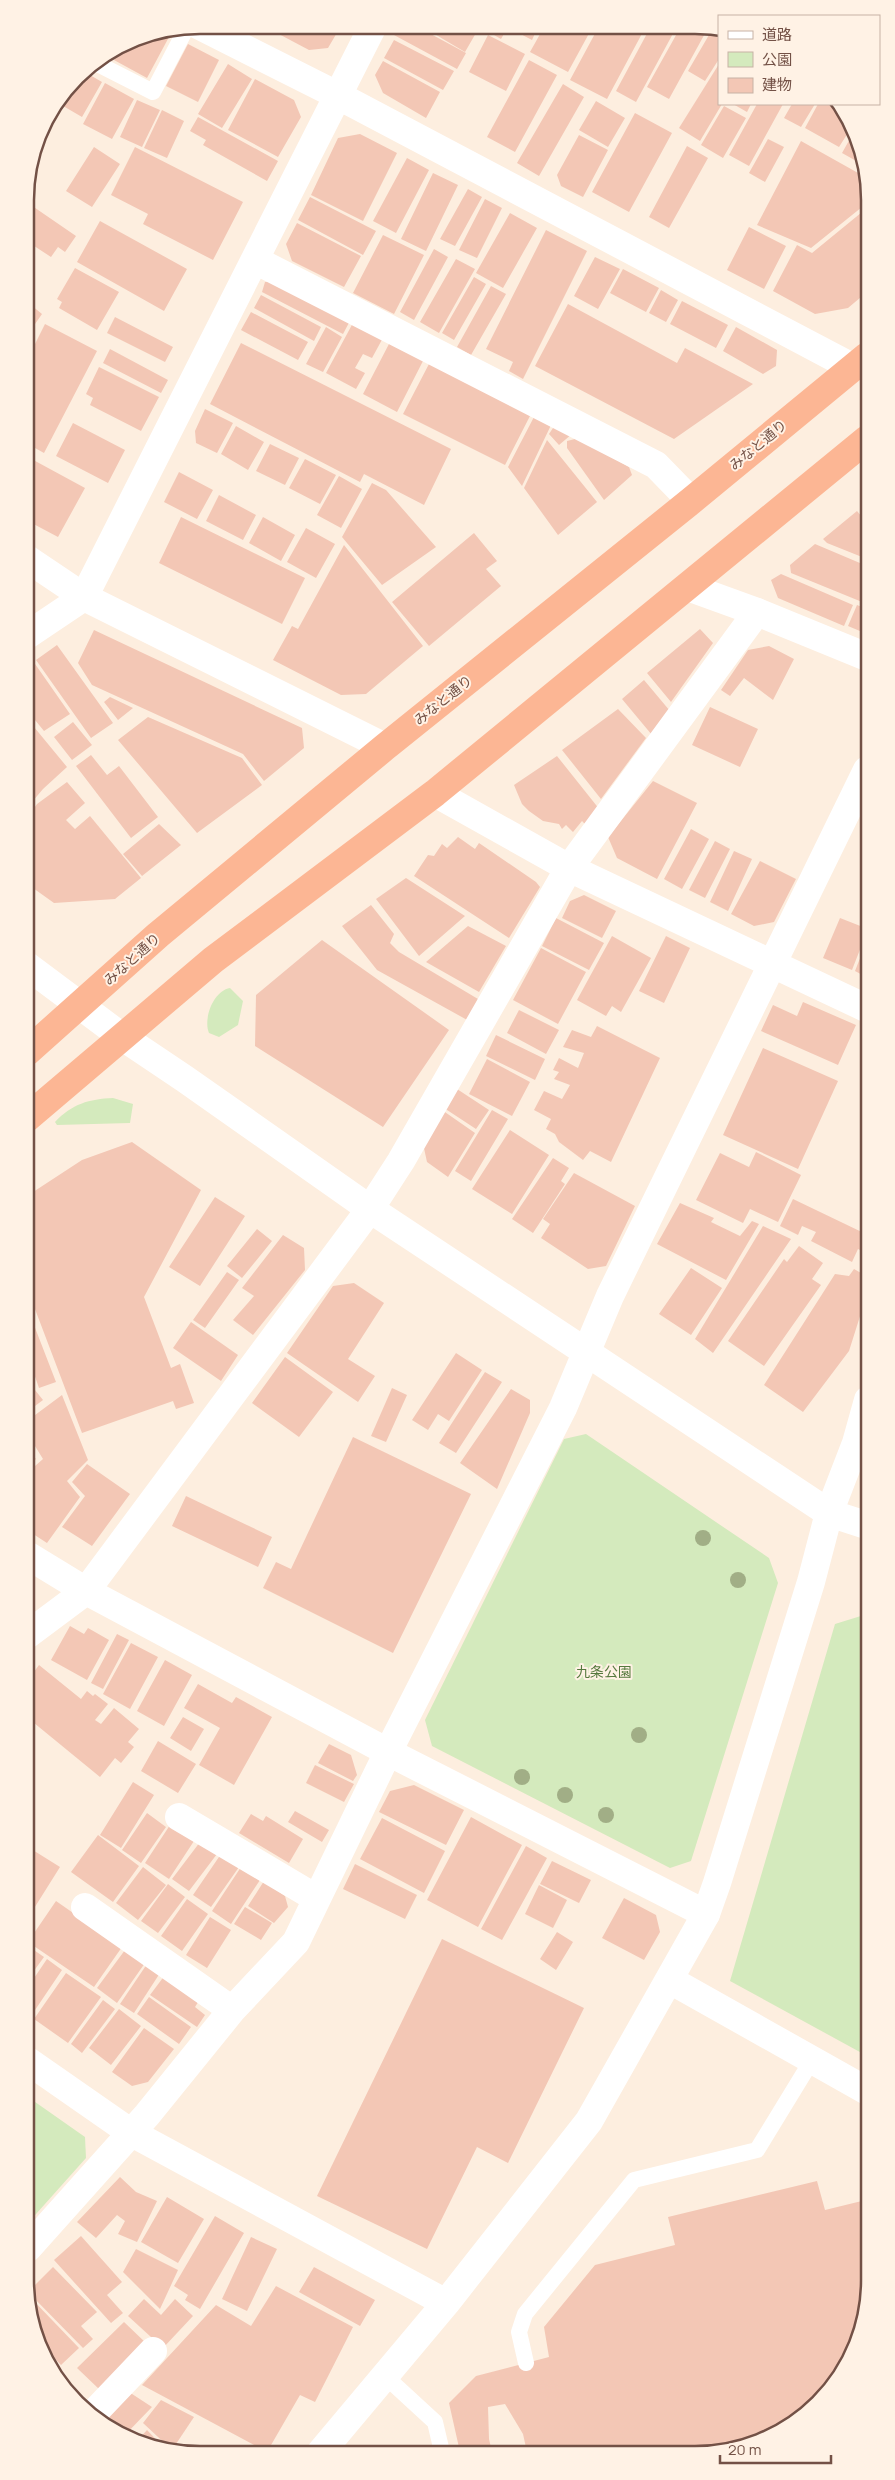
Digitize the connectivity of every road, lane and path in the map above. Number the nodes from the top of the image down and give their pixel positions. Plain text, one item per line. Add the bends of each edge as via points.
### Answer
1 (216, 34) edge
2 (369, 34) edge
3 (183, 35) edge
4 (102, 66) edge
5 (337, 95) junction
6 (255, 260) junction
7 (859, 362) edge
8 (861, 444) edge
9 (691, 501) junction
10 (34, 563) edge
11 (688, 587) junction
12 (84, 597) junction
13 (757, 612) junction
14 (34, 631) edge
15 (861, 655) edge
16 (385, 747) junction
17 (861, 785) edge
18 (435, 793) junction
19 (569, 868) junction
20 (774, 965) junction
21 (34, 971) edge
22 (79, 1005) junction
23 (861, 1007) edge
24 (121, 1036) junction
25 (34, 1046) edge
26 (34, 1112) edge
27 (370, 1210) junction
28 (586, 1352) junction
29 (861, 1425) edge
30 (829, 1513) junction
31 (861, 1524) edge
32 (34, 1559) edge
33 (86, 1591) junction
34 (34, 1630) edge
35 (388, 1752) junction
36 (179, 1817) dead end
37 (316, 1898) junction
38 (85, 1907) dead end
39 (706, 1914) junction
40 (670, 1980) junction
41 (232, 2010) junction
42 (812, 2060) junction
43 (34, 2065) edge
44 (861, 2088) edge
45 (130, 2132) junction
46 (34, 2241) edge
47 (446, 2303) junction
48 (153, 2351) dead end
49 (526, 2363) dead end
50 (385, 2376) junction
51 (96, 2411) edge
52 (326, 2446) edge
53 (441, 2446) edge

1 - 5 street
2 - 5 street
3 - 4 lane via 153,92
5 - 6 street
5 - 7 street
6 - 9 street via 656,465
6 - 12 street
7 - 9 highway, みなと通り
8 - 11 highway
9 - 16 highway, みなと通り
10 - 12 street
11 - 13 street
11 - 18 highway
12 - 14 street
12 - 16 street
13 - 15 street
13 - 19 street
16 - 22 highway, みなと通り via 158,935
17 - 20 street
18 - 19 street
18 - 24 highway via 213,960
19 - 20 street
19 - 27 street
20 - 23 street
20 - 28 street via 610,1296
21 - 22 street
22 - 24 street
22 - 25 highway, みなと通り
24 - 26 highway
24 - 27 street
27 - 28 street
27 - 33 street
28 - 30 street
28 - 35 street via 563,1408
29 - 30 street
30 - 31 street
30 - 39 street via 811,1582
32 - 33 street
33 - 34 street
33 - 35 street
35 - 37 street
35 - 39 street
36 - 37 street
37 - 41 street via 296,1942
38 - 41 street
39 - 40 street
40 - 42 street
40 - 47 street via 589,2121
41 - 45 street
42 - 44 street
42 - 49 lane via 757,2150 634,2180 525,2314 519,2332
43 - 45 street
45 - 46 street
45 - 47 street
47 - 50 street
48 - 51 street
50 - 52 street
50 - 53 lane via 436,2422

